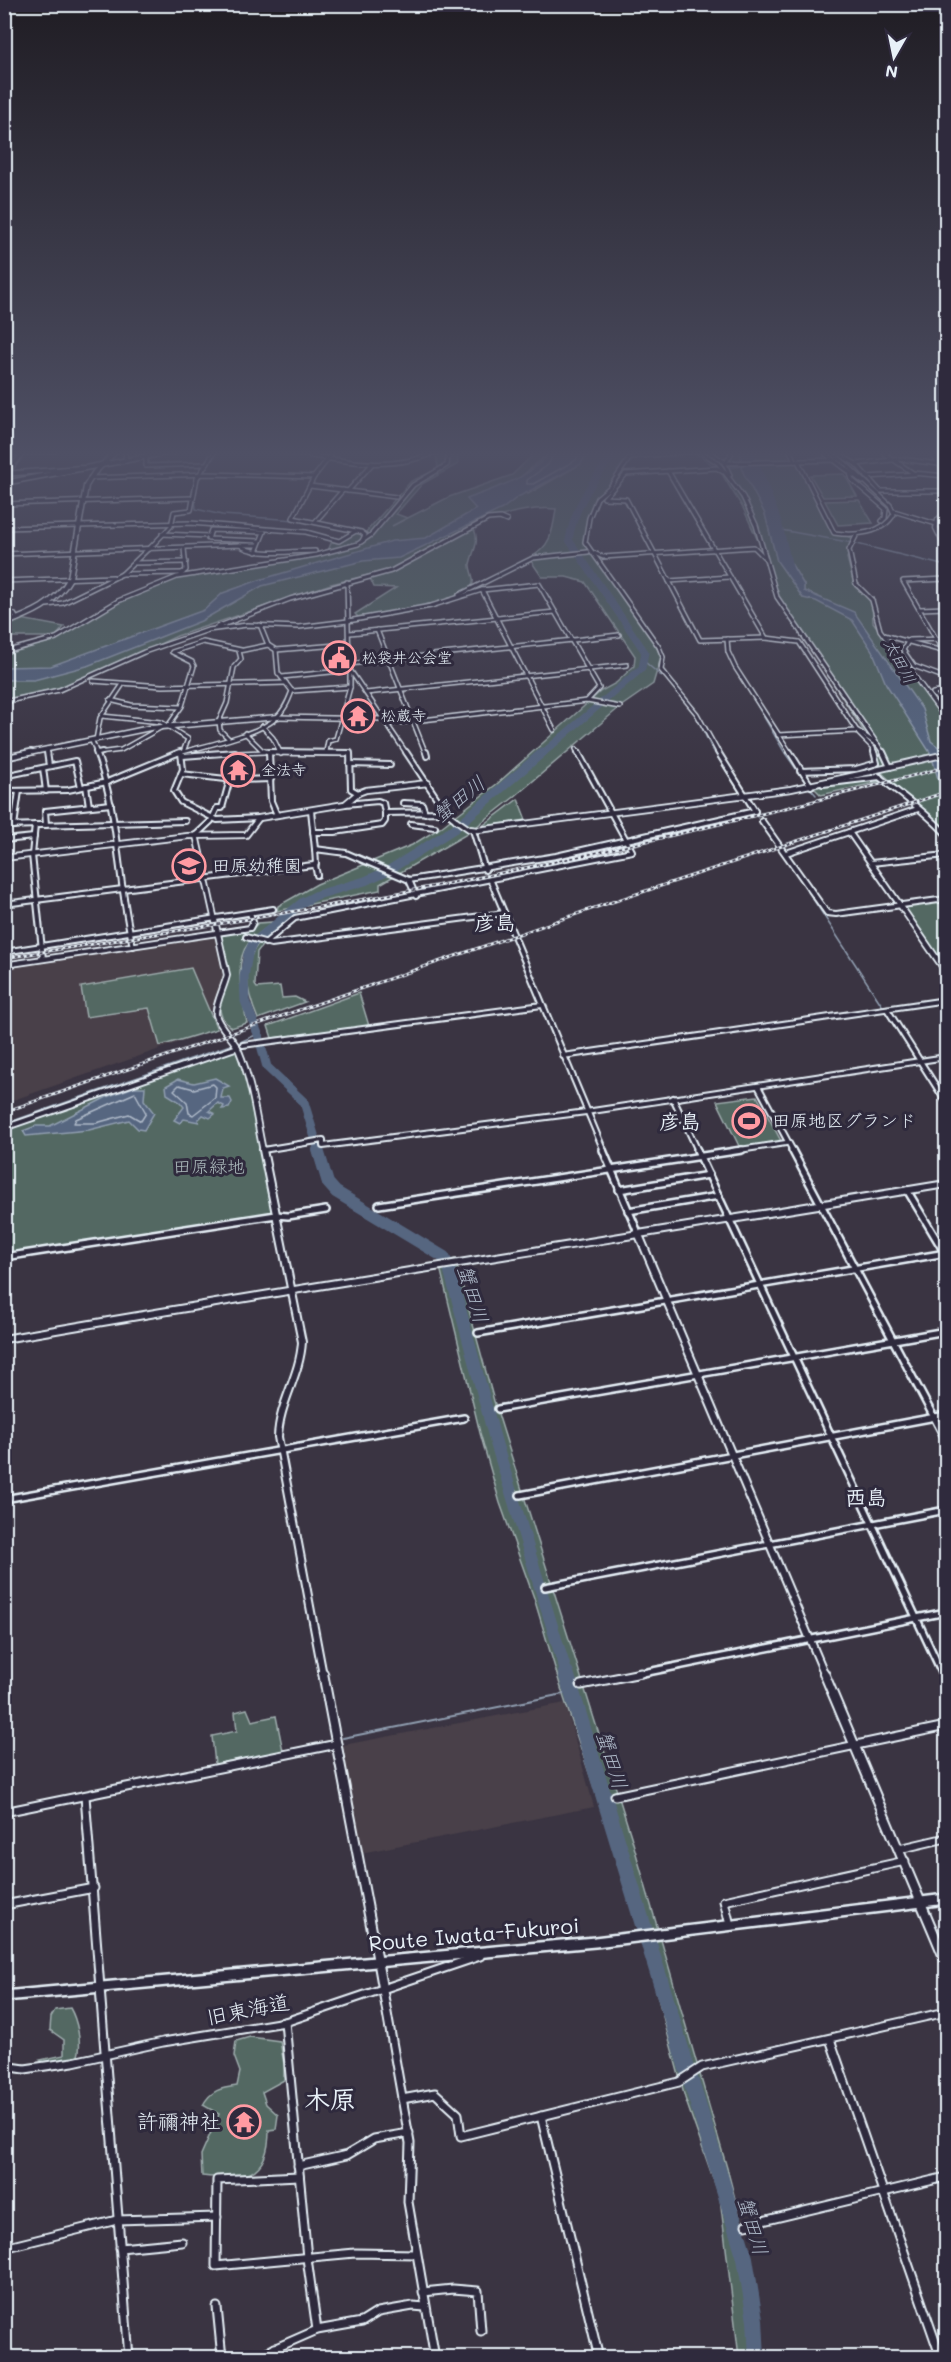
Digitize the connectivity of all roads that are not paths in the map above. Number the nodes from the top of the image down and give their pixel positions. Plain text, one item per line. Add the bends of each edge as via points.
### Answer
1 (73, 561) edge
2 (278, 561) edge
3 (409, 561) edge
4 (526, 561) edge
5 (597, 561) edge
6 (659, 561) edge
7 (721, 561) edge
8 (766, 561) edge
9 (851, 561) edge
10 (186, 562) joint
11 (133, 563) joint
12 (183, 573) junction
13 (122, 574) junction
14 (116, 577) junction
15 (177, 577) junction
16 (730, 577) junction
17 (70, 578) junction
18 (946, 579) edge
19 (4, 581) edge
20 (669, 581) junction
21 (347, 582) junction
22 (482, 590) junction
23 (455, 598) junction
24 (47, 605) junction
25 (946, 608) edge
26 (920, 609) junction
27 (555, 612) junction
28 (4, 613) edge
29 (496, 618) junction
30 (17, 619) junction
31 (348, 621) junction
32 (4, 624) edge
33 (260, 625) junction
34 (208, 630) junction
35 (377, 630) junction
36 (350, 633) junction
37 (619, 635) dead end
38 (884, 635) junction
39 (766, 638) junction
40 (727, 639) junction
41 (937, 639) junction
42 (946, 639) edge
43 (571, 640) junction
44 (909, 640) junction
45 (349, 644) junction
46 (268, 645) junction
47 (511, 646) junction
48 (241, 650) junction
49 (276, 650) junction
50 (945, 651) edge
51 (5, 652) edge
52 (388, 659) junction
53 (349, 664) junction
54 (627, 665) dead end
55 (589, 669) junction
56 (350, 670) junction
57 (526, 675) junction
58 (282, 677) junction
59 (946, 678) edge
60 (93, 681) dead end
61 (286, 683) junction
62 (123, 684) junction
63 (231, 685) junction
64 (189, 686) junction
65 (350, 687) junction
66 (399, 690) junction
67 (292, 691) junction
68 (946, 691) edge
69 (366, 693) junction
70 (110, 700) junction
71 (587, 701) junction
72 (4, 702) edge
73 (180, 707) junction
74 (542, 707) junction
75 (620, 707) dead end
76 (946, 710) edge
77 (102, 716) junction
78 (278, 717) junction
79 (342, 718) junction
80 (384, 719) junction
81 (946, 719) edge
82 (219, 721) junction
83 (413, 722) junction
84 (388, 724) junction
85 (168, 726) junction
86 (262, 726) junction
87 (162, 727) junction
88 (554, 730) dead end
89 (858, 731) junction
90 (245, 733) junction
91 (778, 735) junction
92 (228, 738) junction
93 (94, 740) junction
94 (880, 747) junction
95 (48, 749) junction
96 (576, 749) dead end
97 (268, 752) junction
98 (326, 752) junction
99 (98, 753) junction
100 (182, 754) junction
101 (281, 754) junction
102 (946, 754) edge
103 (427, 756) dead end
104 (4, 758) edge
105 (350, 764) junction
106 (390, 765) dead end
107 (49, 766) junction
108 (867, 766) junction
109 (891, 767) junction
110 (43, 768) junction
111 (800, 771) junction
112 (181, 774) junction
113 (4, 776) edge
114 (880, 777) junction
115 (230, 779) junction
116 (271, 779) junction
117 (107, 782) junction
118 (428, 783) junction
119 (821, 783) junction
120 (811, 786) junction
121 (83, 787) junction
122 (4, 791) edge
123 (19, 791) junction
124 (46, 791) junction
125 (358, 793) junction
126 (745, 795) junction
127 (403, 802) dead end
128 (111, 804) junction
129 (345, 804) junction
130 (89, 806) junction
131 (311, 810) junction
132 (918, 810) junction
133 (446, 812) junction
134 (610, 812) junction
135 (385, 813) junction
136 (426, 813) junction
137 (277, 814) junction
138 (414, 814) junction
139 (212, 818) junction
140 (258, 818) junction
141 (456, 820) joint
142 (185, 821) dead end
143 (762, 821) tunnel mouth
144 (114, 824) junction
145 (35, 825) junction
146 (46, 825) junction
147 (4, 826) edge
148 (14, 826) junction
149 (435, 827) dead end
150 (471, 829) junction
151 (313, 832) junction
152 (849, 832) junction
153 (946, 834) edge
154 (196, 835) junction
155 (34, 837) junction
156 (4, 840) edge
157 (626, 842) junction
158 (116, 845) junction
159 (315, 849) junction
160 (786, 853) junction
161 (32, 855) junction
162 (946, 855) edge
163 (556, 856) junction
164 (4, 858) edge
165 (871, 863) junction
166 (315, 865) junction
167 (561, 867) junction
168 (485, 870) junction
169 (317, 875) dead end
170 (206, 879) junction
171 (409, 880) junction
172 (490, 881) junction
173 (122, 888) junction
174 (416, 896) junction
175 (946, 898) edge
176 (37, 900) junction
177 (4, 904) edge
178 (900, 905) junction
179 (273, 909) dead end
180 (250, 913) junction
181 (504, 913) junction
182 (214, 919) junction
183 (129, 932) junction
184 (217, 933) junction
185 (246, 938) dead end
186 (264, 943) junction
187 (41, 946) junction
188 (133, 946) junction
189 (4, 952) edge
190 (44, 959) junction
191 (4, 965) edge
192 (946, 972) edge
193 (946, 1000) edge
194 (542, 1005) junction
195 (885, 1009) junction
196 (240, 1046) junction
197 (563, 1056) junction
198 (946, 1057) edge
199 (918, 1061) junction
200 (758, 1086) junction
201 (673, 1098) junction
202 (946, 1102) edge
203 (586, 1112) junction
204 (4, 1128) edge
205 (786, 1143) junction
206 (263, 1150) junction
207 (700, 1156) junction
208 (610, 1170) junction
209 (709, 1175) junction
210 (946, 1184) edge
211 (619, 1190) junction
212 (907, 1190) junction
213 (719, 1196) junction
214 (822, 1204) junction
215 (379, 1205) dead end
216 (326, 1210) dead end
217 (628, 1210) junction
218 (276, 1215) junction
219 (729, 1220) junction
220 (639, 1234) junction
221 (946, 1254) edge
222 (4, 1257) edge
223 (854, 1269) junction
224 (761, 1284) junction
225 (291, 1289) junction
226 (666, 1299) junction
227 (946, 1331) edge
228 (478, 1333) dead end
229 (4, 1339) edge
230 (892, 1340) junction
231 (795, 1359) junction
232 (699, 1375) junction
233 (498, 1409) dead end
234 (946, 1415) edge
235 (934, 1417) junction
236 (464, 1418) dead end
237 (832, 1436) junction
238 (946, 1440) edge
239 (280, 1450) junction
240 (732, 1454) junction
241 (520, 1495) dead end
242 (4, 1499) edge
243 (946, 1510) edge
244 (873, 1524) junction
245 (768, 1544) junction
246 (545, 1587) dead end
247 (946, 1612) edge
248 (917, 1618) junction
249 (809, 1640) junction
250 (946, 1676) edge
251 (581, 1685) dead end
252 (946, 1726) edge
253 (337, 1744) junction
254 (854, 1747) junction
255 (85, 1796) junction
256 (615, 1796) dead end
257 (4, 1812) edge
258 (946, 1838) edge
259 (899, 1849) junction
260 (904, 1861) junction
261 (94, 1888) junction
262 (946, 1899) edge
263 (922, 1902) junction
264 (4, 1905) edge
265 (730, 1926) junction
266 (492, 1953) junction
267 (378, 1962) junction
268 (946, 1962) edge
269 (101, 1988) junction
270 (382, 1988) junction
271 (4, 1996) edge
272 (946, 2012) edge
273 (285, 2022) junction
274 (830, 2039) junction
275 (105, 2056) junction
276 (4, 2066) edge
277 (402, 2099) junction
278 (541, 2116) junction
279 (409, 2133) junction
280 (298, 2166) junction
281 (299, 2176) junction
282 (946, 2177) edge
283 (883, 2193) junction
284 (217, 2217) junction
285 (117, 2220) junction
286 (746, 2225) dead end
287 (182, 2242) dead end
288 (4, 2248) edge
289 (120, 2248) junction
290 (416, 2254) junction
291 (307, 2258) junction
292 (423, 2292) junction
293 (218, 2307) dead end
294 (425, 2307) junction
295 (317, 2330) junction
296 (481, 2331) dead end
297 (275, 2348) junction
298 (129, 2358) edge
299 (222, 2358) edge
300 (253, 2358) edge
301 (276, 2358) edge
302 (435, 2358) edge
303 (598, 2358) edge
304 (941, 2358) edge

1 - 17 street
2 - 15 street
3 - 21 street via 391,571
4 - 23 street
5 - 126 street via 659,647 663,657 661,670 697,714
6 - 20 street
7 - 16 street
8 - 94 street via 781,603
9 - 38 street via 858,588 872,600
10 - 11 street
10 - 12 street
11 - 13 street
12 - 13 street
12 - 15 street
13 - 14 street
14 - 17 street
14 - 24 street via 63,603
15 - 51 street via 118,601 56,638
16 - 20 street
16 - 39 street
17 - 19 street
17 - 24 street via 62,593
18 - 26 street via 903,581
20 - 40 street via 700,640
21 - 31 street
21 - 34 street
22 - 23 street
22 - 27 street via 539,584
22 - 29 street
23 - 31 street
24 - 30 street
25 - 26 street
26 - 41 street
27 - 29 street
27 - 43 street
28 - 30 street via 14,614
29 - 35 street
29 - 47 street
30 - 32 street
31 - 33 street via 299,627
31 - 36 street
33 - 34 street
33 - 46 street
34 - 72 street via 144,652 55,692
35 - 36 street
35 - 52 street
36 - 45 street
37 - 43 street
38 - 44 street
38 - 81 street
39 - 40 street
39 - 89 street via 799,642
40 - 91 street via 731,660
41 - 42 street
41 - 44 street
41 - 50 street
43 - 47 street
43 - 55 street
44 - 50 street
44 - 59 street via 903,650 914,666
45 - 49 street
45 - 53 street
46 - 48 street
46 - 49 street
47 - 52 street
47 - 57 street
48 - 63 street
48 - 64 street via 203,642 172,652 194,666
49 - 58 street via 278,673
52 - 53 street
52 - 66 street
53 - 56 street
54 - 55 street
55 - 57 street
55 - 71 street via 599,688
56 - 58 street
56 - 65 street
56 - 69 street
57 - 66 street
57 - 74 street
58 - 61 street
60 - 62 street
61 - 63 street
61 - 67 street
62 - 64 street
62 - 70 street
63 - 64 street
63 - 82 street
64 - 73 street
65 - 67 street
65 - 79 street
66 - 69 street
66 - 83 street
67 - 78 street
68 - 76 street via 933,693
69 - 80 street
70 - 73 street
70 - 77 street
71 - 74 street
71 - 75 street
73 - 85 street
74 - 83 street
74 - 88 street
77 - 85 street
77 - 93 street
78 - 79 street
78 - 82 street
78 - 86 street
79 - 80 street
79 - 98 street via 336,739 328,741
80 - 84 street
82 - 85 street
82 - 92 street via 220,730
83 - 84 street
83 - 103 street
84 - 118 street
85 - 87 street
85 - 100 street via 188,739
86 - 90 street
86 - 101 street
87 - 93 street
87 - 99 street via 121,750
89 - 91 street
89 - 94 street
89 - 108 street via 873,748 877,763
90 - 92 street
90 - 97 street
91 - 111 street
92 - 100 street
93 - 95 street
93 - 99 street
94 - 109 street
95 - 104 street
95 - 107 street
96 - 134 street
97 - 100 street
97 - 101 street
97 - 116 street
98 - 101 street
98 - 105 street via 350,753
99 - 117 street
100 - 112 street
100 - 117 street via 162,758
102 - 109 street
105 - 106 street
105 - 125 street via 351,789
107 - 110 street
107 - 121 street via 75,761
108 - 111 street
108 - 114 street
109 - 119 street, bridge
110 - 113 street
110 - 124 street
111 - 120 street
112 - 115 street
112 - 139 street via 175,787 177,798
114 - 119 street
114 - 132 street
115 - 116 street
115 - 139 street via 222,808 217,808
116 - 137 street via 271,801
117 - 121 street
117 - 128 street
118 - 125 street
118 - 133 street
119 - 120 street
120 - 126 street
121 - 124 street
121 - 130 street
122 - 123 street
123 - 124 street
123 - 148 street
125 - 129 street
126 - 134 street
126 - 157 street via 752,812
127 - 136 street via 422,804
128 - 130 street
128 - 144 street
129 - 131 street
129 - 135 street via 378,801 383,803
130 - 146 street via 45,811
131 - 137 street
131 - 151 street
132 - 152 street
132 - 153 street via 931,817
133 - 136 street
133 - 141 street
134 - 150 street
134 - 157 street
135 - 138 street
135 - 151 street via 382,825
136 - 138 street
137 - 140 street
138 - 149 street via 411,825
139 - 140 street
139 - 154 street
140 - 154 street via 246,835
141 - 150 street
142 - 144 street
143 - 160 street
144 - 146 street
144 - 158 street
145 - 146 street
145 - 148 street
145 - 155 street
147 - 148 street
150 - 168 street
151 - 159 street
152 - 160 street
152 - 165 street
154 - 158 street
154 - 170 street
155 - 156 street
155 - 161 street
157 - 163 street
157 - 167 street via 632,851
158 - 161 street
158 - 173 street
159 - 166 street
159 - 171 street via 346,853
160 - 178 street via 827,913
161 - 164 street
161 - 176 street
162 - 165 street
163 - 167 street
163 - 168 street
165 - 178 street
166 - 169 street
166 - 170 street
167 - 172 street
168 - 171 street
170 - 173 street
170 - 182 street
171 - 174 street
172 - 174 street
172 - 181 street
173 - 176 street
173 - 183 street
174 - 186 street via 295,918
175 - 178 street
176 - 177 street
176 - 187 street
178 - 192 street
179 - 180 street
180 - 182 street
180 - 184 street via 254,922 250,928
181 - 186 street
181 - 194 street
182 - 183 street
182 - 184 street
183 - 187 street
183 - 188 street
184 - 188 street
184 - 196 street via 227,975 216,1017
185 - 186 street
187 - 189 street
187 - 190 street
188 - 190 street
190 - 191 street
193 - 195 street
194 - 196 street
194 - 197 street
195 - 197 street
195 - 199 street
196 - 204 street
196 - 206 street
197 - 203 street
198 - 199 street
199 - 200 street
199 - 202 street
200 - 201 street
200 - 205 street
201 - 203 street
201 - 207 street
203 - 206 street via 323,1146 323,1140 307,1141
203 - 208 street
205 - 207 street
205 - 214 street
206 - 218 street
207 - 208 street
207 - 209 street
208 - 211 street
208 - 215 street
209 - 211 street
209 - 213 street
210 - 212 street
211 - 217 street
212 - 214 street
212 - 221 street
213 - 217 street
213 - 219 street
214 - 219 street
214 - 223 street
216 - 218 street
217 - 220 street
218 - 222 street
218 - 225 street
219 - 220 street
219 - 224 street
220 - 225 street
220 - 226 street
221 - 223 street
223 - 224 street
223 - 230 street
224 - 226 street
224 - 231 street
225 - 229 street
225 - 239 street via 303,1352 278,1418
226 - 228 street
226 - 232 street
227 - 230 street
230 - 231 street
230 - 235 street
231 - 232 street
231 - 237 street
232 - 233 street
232 - 240 street
234 - 235 street
235 - 237 street
235 - 238 street
236 - 239 street
237 - 240 street
237 - 244 street
239 - 242 street
239 - 253 street
240 - 241 street
240 - 245 street
243 - 244 street
244 - 245 street
244 - 248 street
245 - 246 street
245 - 249 street
247 - 248 street
248 - 249 street
248 - 250 street
249 - 251 street
249 - 254 street
252 - 254 street
253 - 255 street
253 - 267 street
254 - 256 street
254 - 259 street
255 - 257 street
255 - 261 street
258 - 259 street
259 - 260 street
260 - 263 street
260 - 265 street via 724,1901
261 - 264 street
261 - 269 street
262 - 263 main road, Route Iwata-Fukuroi
263 - 265 main road, Route Iwata-Fukuroi
263 - 268 street
265 - 266 main road, Route Iwata-Fukuroi
266 - 267 main road, Route Iwata-Fukuroi
266 - 270 street, 旧東海道
267 - 269 main road, Route Iwata-Fukuroi
267 - 270 street
269 - 271 main road, Route Iwata-Fukuroi
269 - 275 street
270 - 273 street, 旧東海道
270 - 277 street
272 - 274 street
273 - 275 street, 旧東海道
273 - 280 street
274 - 278 street via 702,2067 679,2082
274 - 283 street
275 - 276 street, 旧東海道 via 25,2069
275 - 285 street
277 - 278 street via 435,2093 458,2114 461,2136
277 - 279 street
278 - 303 street
279 - 280 street via 374,2139 347,2155
279 - 290 street via 408,2202
280 - 281 street
281 - 284 street via 218,2180
281 - 291 street
282 - 283 street
283 - 286 street
283 - 304 street
284 - 285 street
284 - 291 street via 216,2266
285 - 288 street
285 - 289 street
287 - 289 street
289 - 298 street
290 - 291 street via 355,2253
290 - 292 street
291 - 295 street
292 - 294 street
292 - 296 street via 478,2291
293 - 299 street
294 - 295 street via 378,2312 362,2322
294 - 302 street
295 - 297 street
297 - 300 street
297 - 301 street

